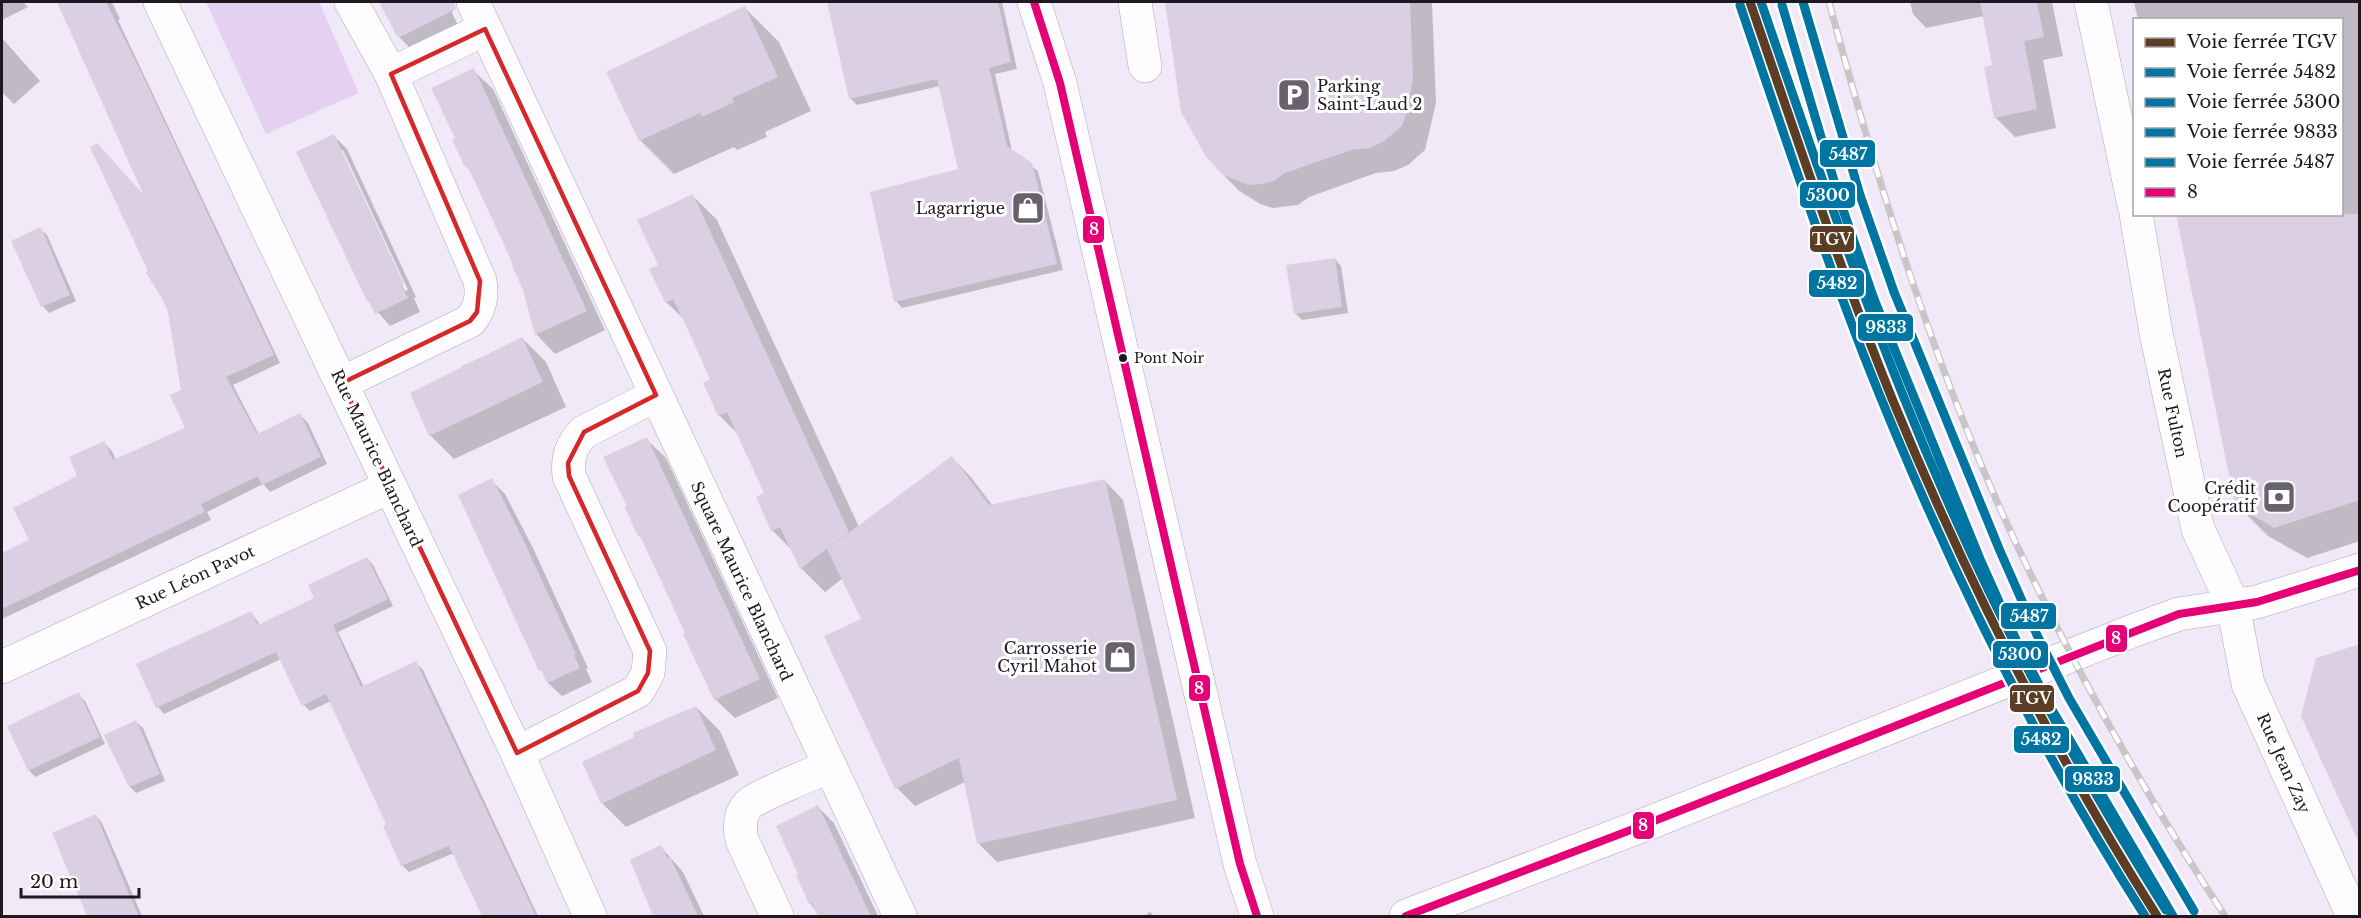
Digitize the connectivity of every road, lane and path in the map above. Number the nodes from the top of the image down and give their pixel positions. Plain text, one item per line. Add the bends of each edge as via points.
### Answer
1 (160, 2) edge
2 (351, 2) edge
3 (1034, 2) edge
4 (1055, 2) edge
5 (1135, 2) edge
6 (2091, 2) edge
7 (479, 15) edge
8 (1145, 66) dead end
9 (391, 74) junction
10 (1060, 83) junction
11 (2133, 201) edge
12 (2136, 216) edge
13 (342, 383) junction
14 (656, 395) junction
15 (389, 487) junction
16 (2360, 570) edge
17 (2233, 605) junction
18 (2, 667) edge
19 (517, 753) junction
20 (829, 767) junction
21 (590, 916) edge
22 (777, 916) edge
23 (900, 916) edge
24 (1257, 916) edge
25 (1406, 916) edge
26 (2353, 916) edge

1 - 13 street, Rue Maurice Blanchard
2 - 9 street
3 - 10 street
4 - 10 street
5 - 8 street
6 - 11 street
7 - 9 street, Square Maurice Blanchard
7 - 14 street, Square Maurice Blanchard
9 - 13 street via 480,281 481,301 470,321
10 - 24 street via 1240,864
12 - 17 street, Rue Fulton via 2156,333 2198,529
13 - 15 street, Rue Maurice Blanchard
14 - 19 street via 584,432 570,450 568,463 569,476 650,651 648,674 638,691
14 - 20 street, Square Maurice Blanchard
15 - 18 street, Rue Léon Pavot
15 - 19 street, Rue Maurice Blanchard
16 - 17 street via 2257,602
17 - 25 street via 2179,614 2122,635
17 - 26 street, Rue Jean Zay via 2248,684
19 - 21 street, Rue Maurice Blanchard
20 - 22 street via 750,802 741,818 742,840
20 - 23 street, Square Maurice Blanchard

